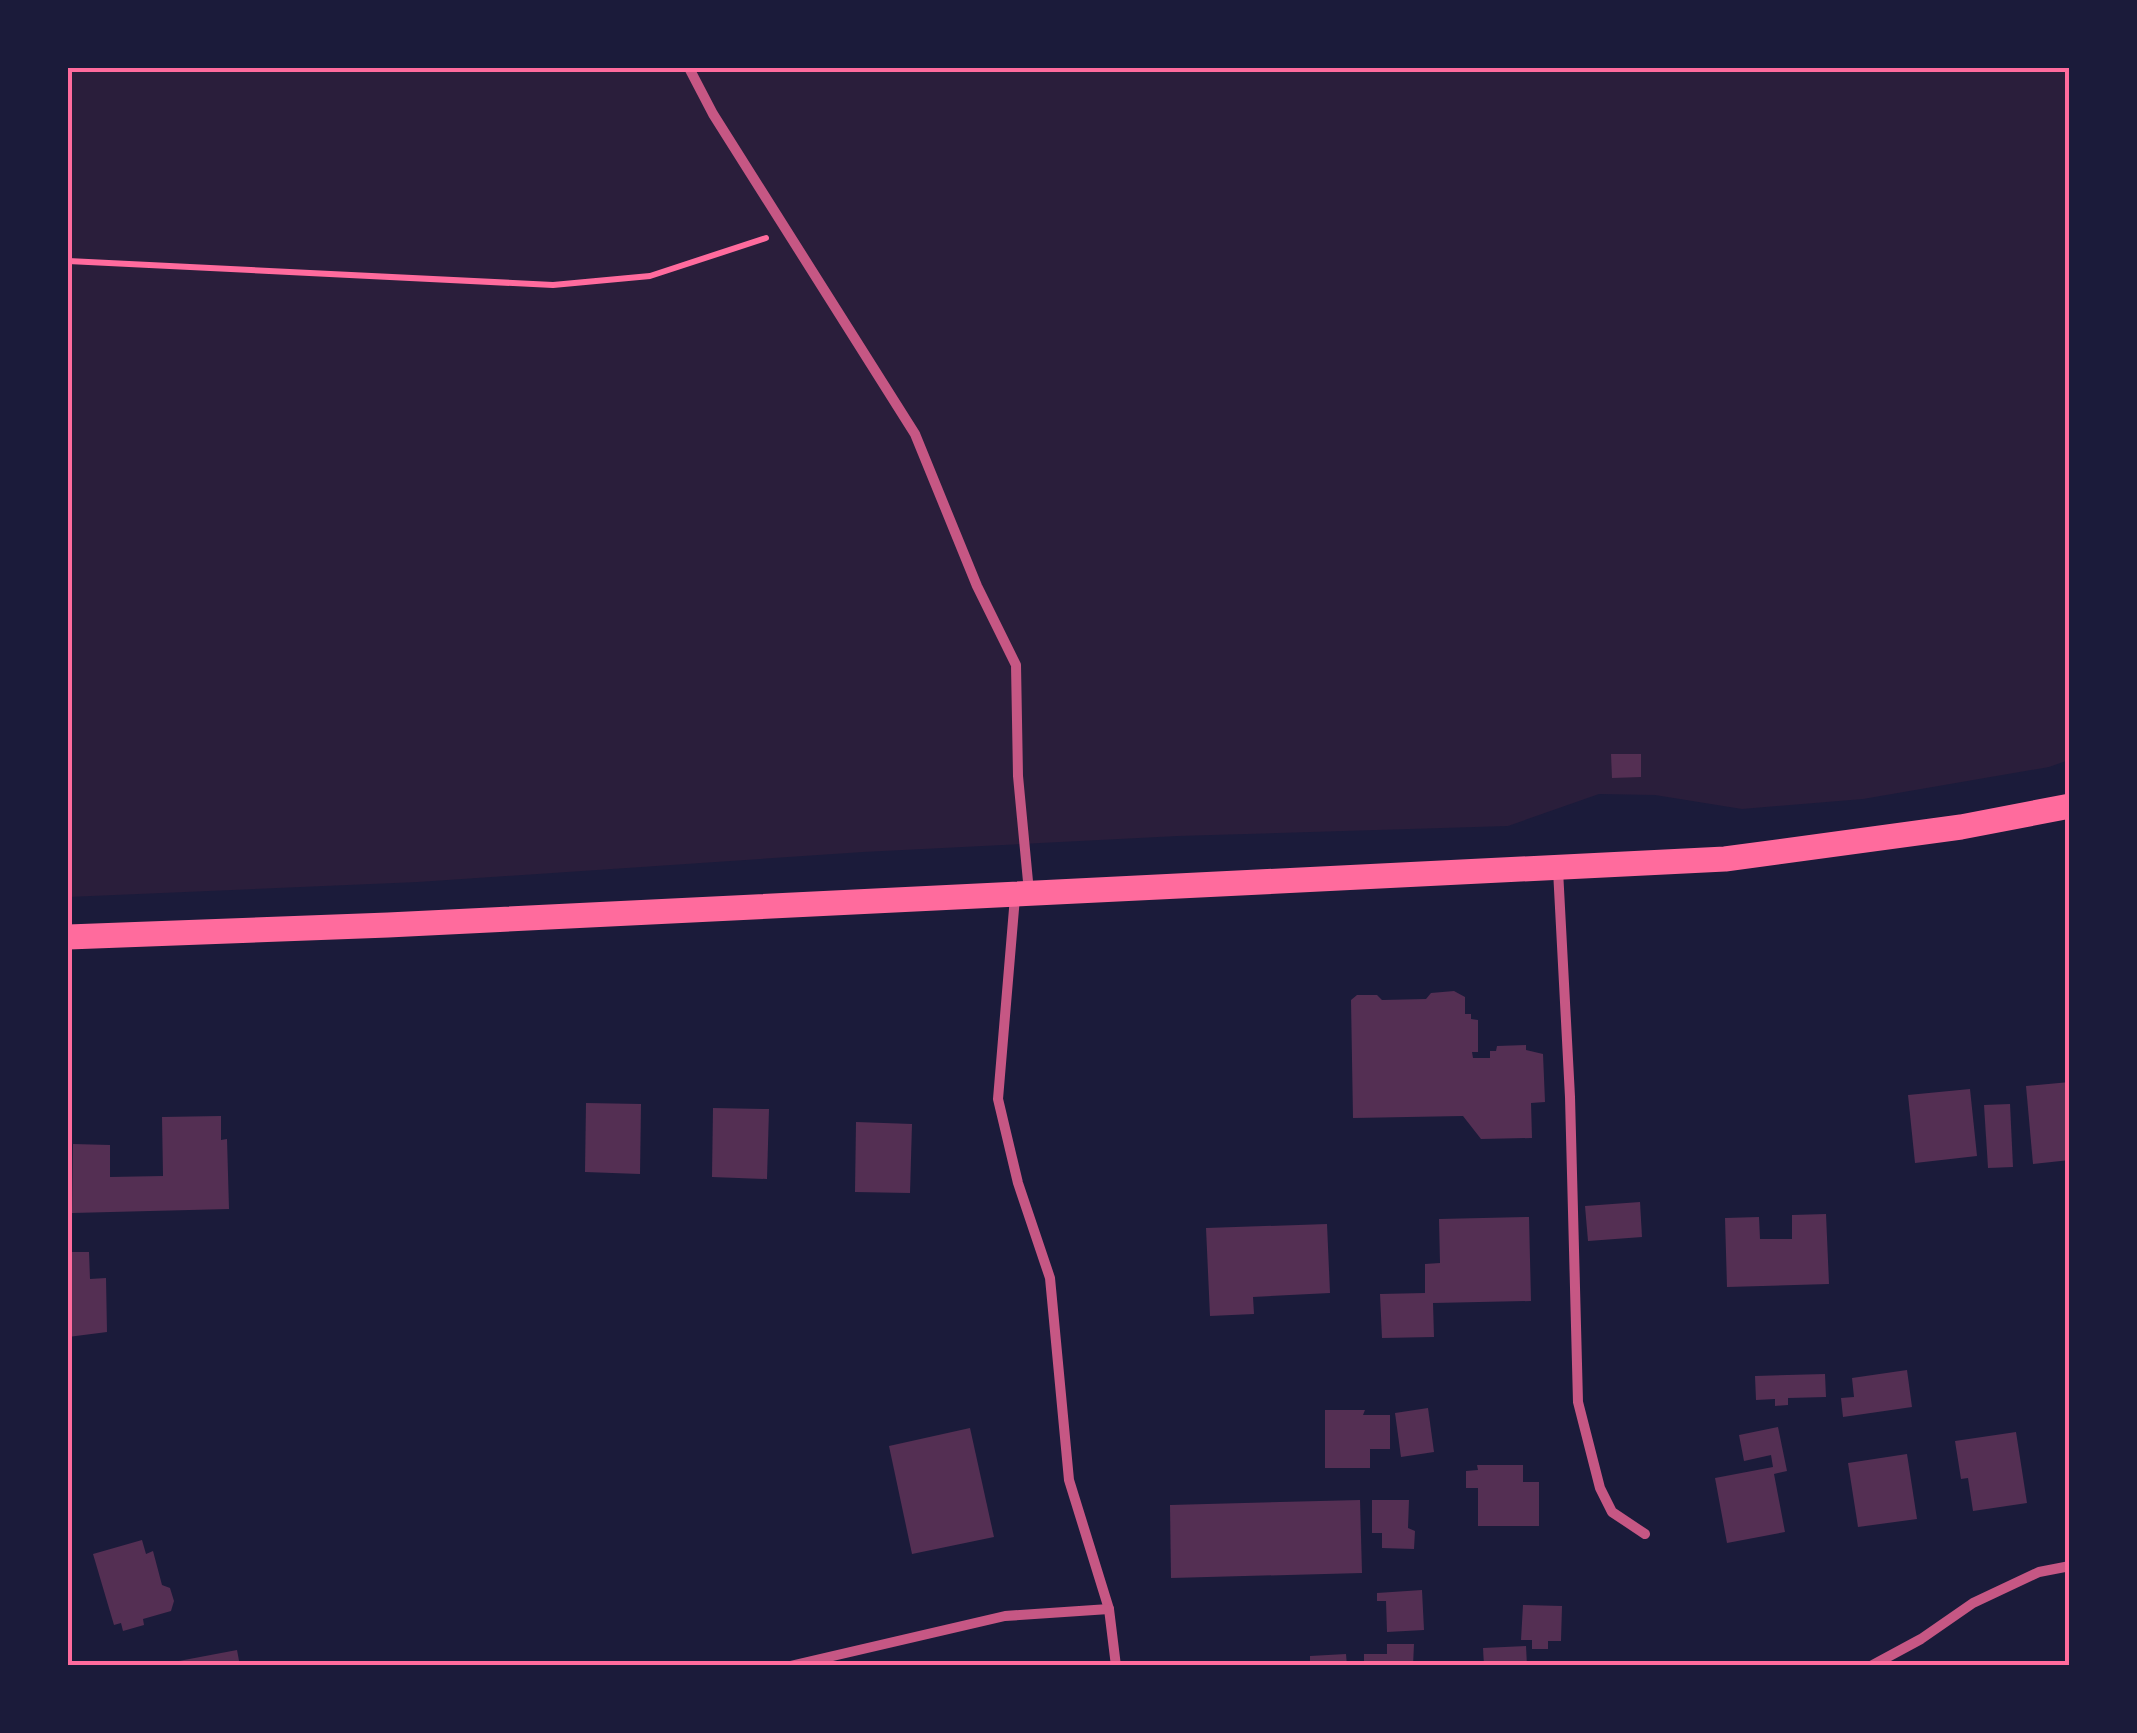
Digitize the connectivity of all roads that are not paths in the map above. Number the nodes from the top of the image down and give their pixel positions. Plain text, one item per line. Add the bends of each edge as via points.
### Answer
1 (689, 68) edge
2 (2070, 806) edge
3 (1558, 868) junction
4 (1022, 893) junction
5 (68, 936) edge
6 (1644, 1534) dead end
7 (2070, 1566) edge
8 (1108, 1610) junction
9 (790, 1666) edge
10 (1116, 1666) edge
11 (1871, 1666) edge

1 - 4 street via 915,434 1016,665
2 - 3 main road via 1726,859
3 - 4 main road
3 - 6 street via 1578,1402 1606,1500
4 - 5 main road
4 - 8 street via 998,1099 1050,1278 1068,1480
7 - 11 street via 2038,1572 1973,1603
8 - 9 street via 1005,1616
8 - 10 street

